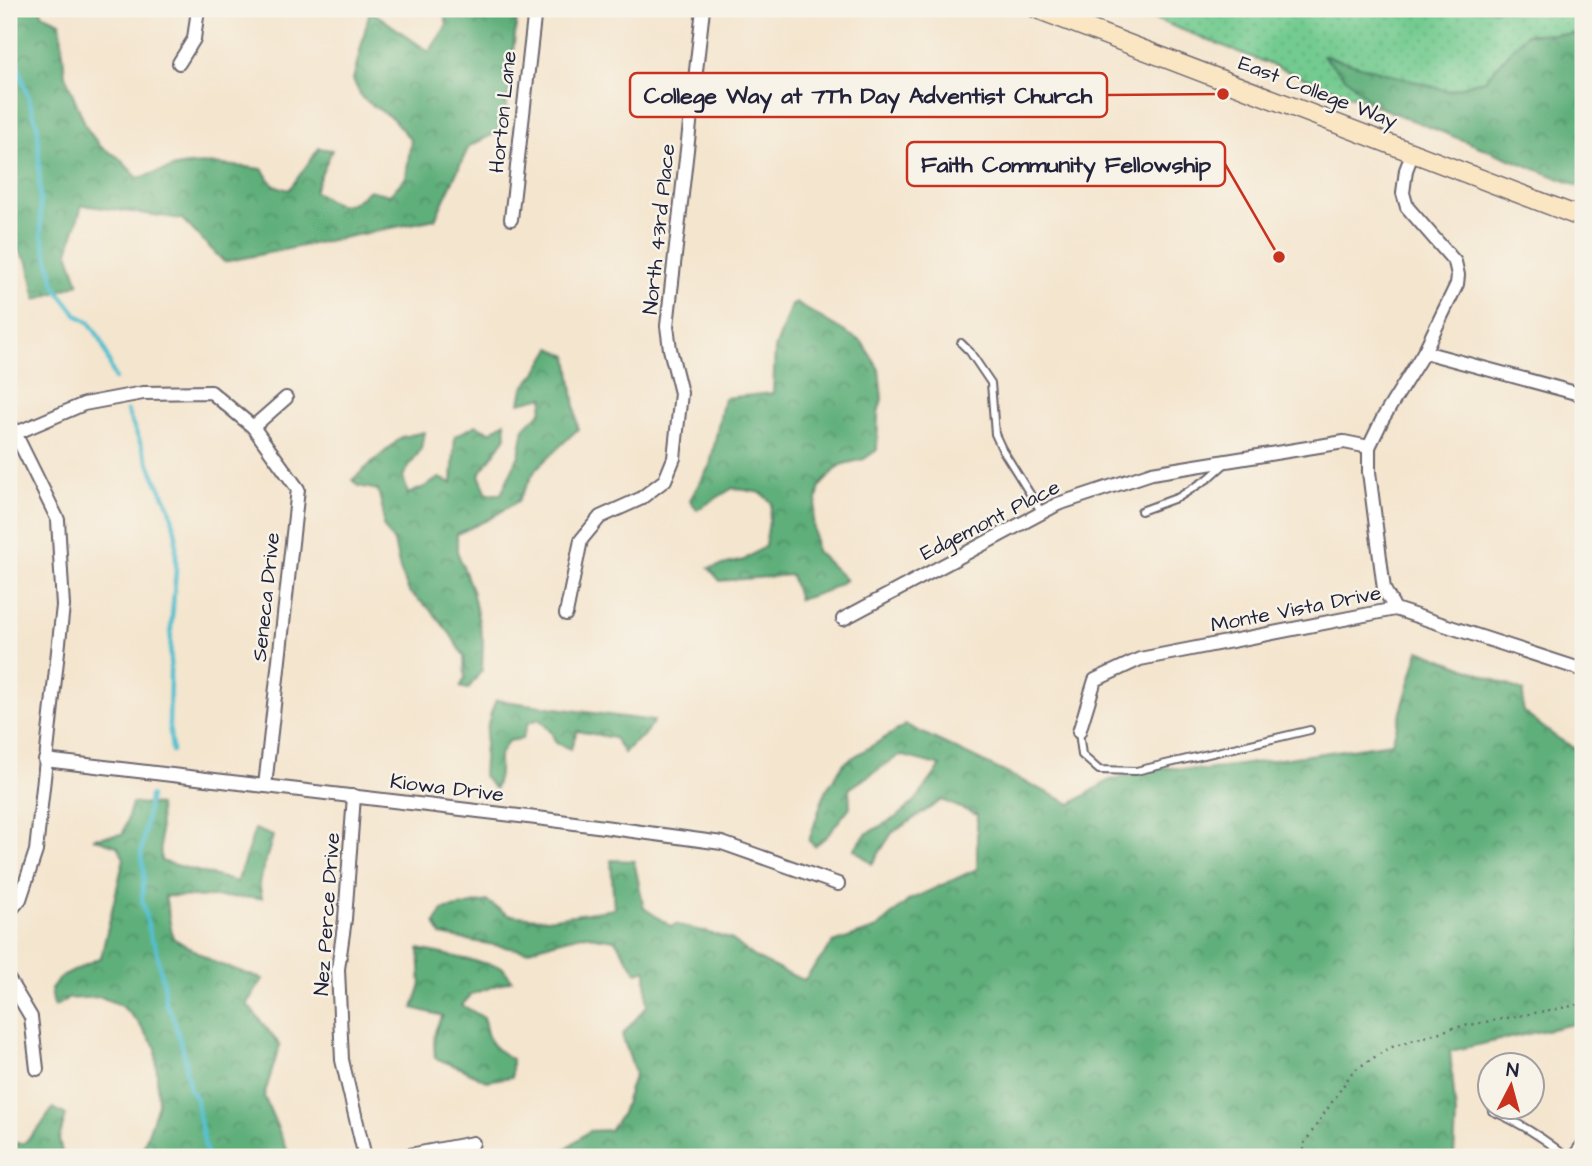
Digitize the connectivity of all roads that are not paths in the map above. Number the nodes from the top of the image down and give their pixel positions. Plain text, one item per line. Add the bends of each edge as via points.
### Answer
1 (198, 9) edge
2 (535, 9) edge
3 (703, 9) edge
4 (1037, 9) edge
5 (178, 63) dead end
6 (1413, 152) junction
7 (1583, 218) edge
8 (511, 219) dead end
9 (961, 343) dead end
10 (1424, 352) junction
11 (1583, 395) edge
12 (286, 398) dead end
13 (9, 421) edge
14 (253, 427) junction
15 (12, 435) edge
16 (1369, 447) junction
17 (1227, 462) junction
18 (1141, 511) dead end
19 (1042, 513) junction
20 (1395, 609) junction
21 (566, 614) dead end
22 (843, 619) dead end
23 (1583, 670) edge
24 (1310, 730) dead end
25 (1079, 732) joint
26 (45, 760) junction
27 (265, 786) junction
28 (354, 796) junction
29 (838, 884) dead end
30 (9, 912) edge
31 (9, 979) edge
32 (37, 1069) dead end
33 (1514, 1120) edge
34 (473, 1143) dead end
35 (1583, 1146) edge
36 (365, 1157) edge
37 (399, 1157) edge
38 (1567, 1157) edge
39 (1574, 1157) edge

1 - 5 street via 194,39
2 - 8 street, Horton Lane
3 - 21 street, North 43rd Place via 667,326 681,393 674,458 665,480 640,499 600,517 581,540
4 - 6 main road, East College Way
6 - 7 main road, East College Way
6 - 10 street, Monte Vista Drive via 1403,193 1407,207 1455,262 1458,275
9 - 19 lane via 991,383 995,434
10 - 11 street
10 - 16 street, Monte Vista Drive
12 - 14 street
13 - 15 street
14 - 15 street, Seneca Drive via 211,392 143,393 84,404
14 - 27 street, Seneca Drive via 298,489
15 - 26 street via 58,520 63,606
16 - 17 street, Edgemont Place via 1344,442
16 - 20 street, Monte Vista Drive via 1384,589
17 - 18 lane via 1179,497
17 - 19 street, Edgemont Place via 1152,473
19 - 22 street, Edgemont Place
20 - 23 street
20 - 25 street, Monte Vista Drive via 1140,659 1095,680
24 - 25 lane via 1136,771 1099,770 1082,755
26 - 27 street, Kiowa Drive
26 - 30 street via 36,851 20,899
27 - 28 street, Kiowa Drive
28 - 29 street, Kiowa Drive via 722,843
28 - 36 street, Nez Perce Drive via 338,969 342,1060
31 - 32 street via 31,1017
33 - 38 lane
34 - 37 street
35 - 39 street

